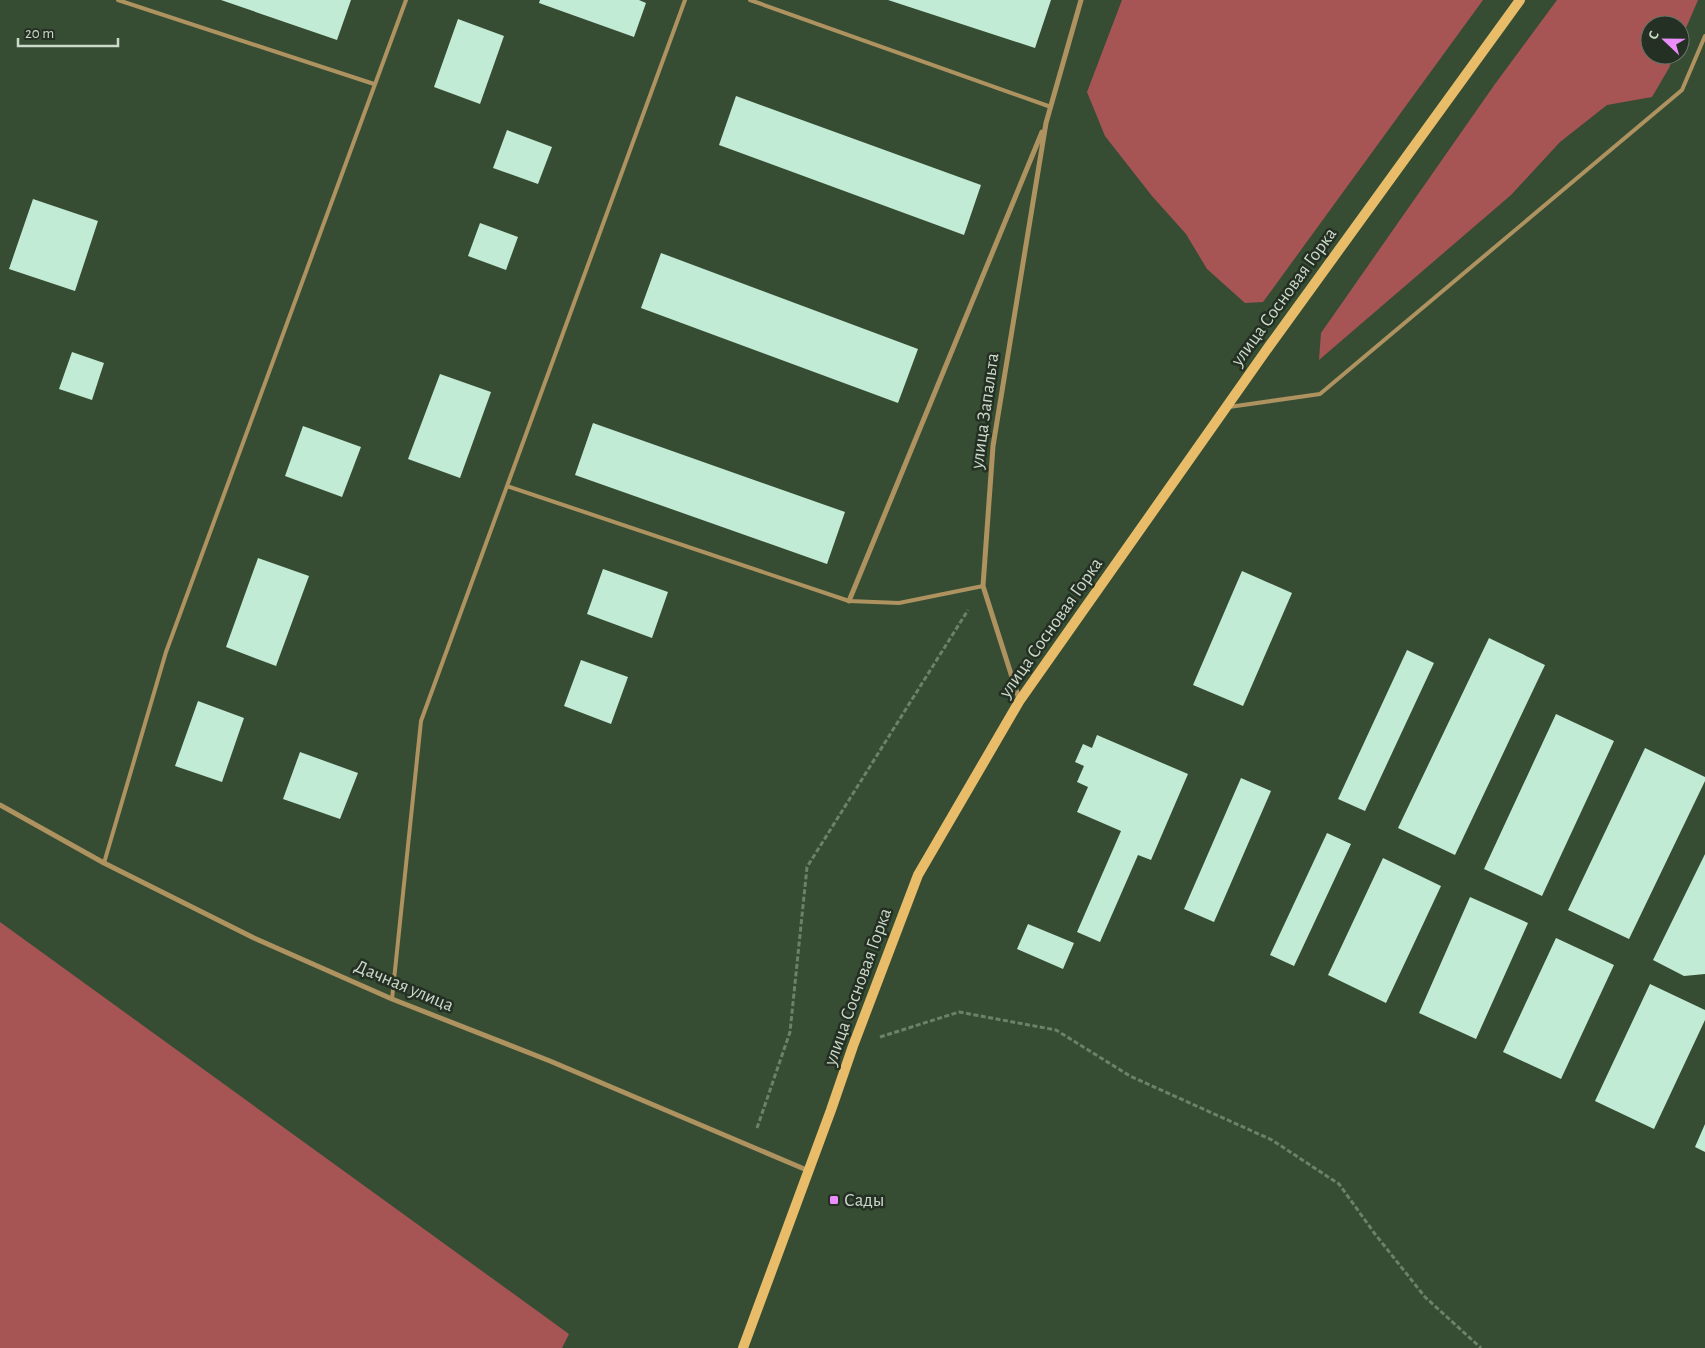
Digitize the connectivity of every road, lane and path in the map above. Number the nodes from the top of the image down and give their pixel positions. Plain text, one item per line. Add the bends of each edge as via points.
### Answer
1 (118, 0) edge
2 (406, 0) edge
3 (685, 0) edge
4 (750, 0) edge
5 (1081, 0) edge
6 (1520, 0) edge
7 (1705, 36) edge
8 (374, 84) junction
9 (1051, 107) junction
10 (1046, 123) junction
11 (1226, 408) junction
12 (507, 486) junction
13 (983, 586) junction
14 (849, 601) junction
15 (1020, 700) junction
16 (0, 805) edge
17 (104, 863) junction
18 (392, 998) junction
19 (853, 1046) junction
20 (751, 1146) junction
21 (809, 1171) junction
22 (743, 1348) edge
23 (1481, 1348) edge

1 - 8 lane
2 - 8 lane
3 - 12 lane
4 - 9 lane
5 - 9 street, улица Запальта
6 - 11 main road, улица Сосновая Горка
7 - 11 lane via 1682,90 1320,394
8 - 17 lane via 166,652
9 - 10 street, улица Запальта
10 - 13 street, улица Запальта via 993,446
10 - 14 street, улица Запальта
11 - 15 main road, улица Сосновая Горка
12 - 14 lane
12 - 18 lane via 421,721
13 - 14 lane via 899,603
13 - 15 street, улица Запальта
13 - 20 path via 807,867 790,1032
15 - 19 main road, улица Сосновая Горка via 918,875
16 - 17 street, Дачная улица
17 - 18 street, Дачная улица via 254,938
18 - 20 street, Дачная улица
19 - 21 main road, улица Сосновая Горка
19 - 23 path via 959,1012 1056,1030 1130,1076 1272,1140 1339,1184 1426,1297
20 - 21 street, Дачная улица
21 - 22 main road, улица Сосновая Горка

